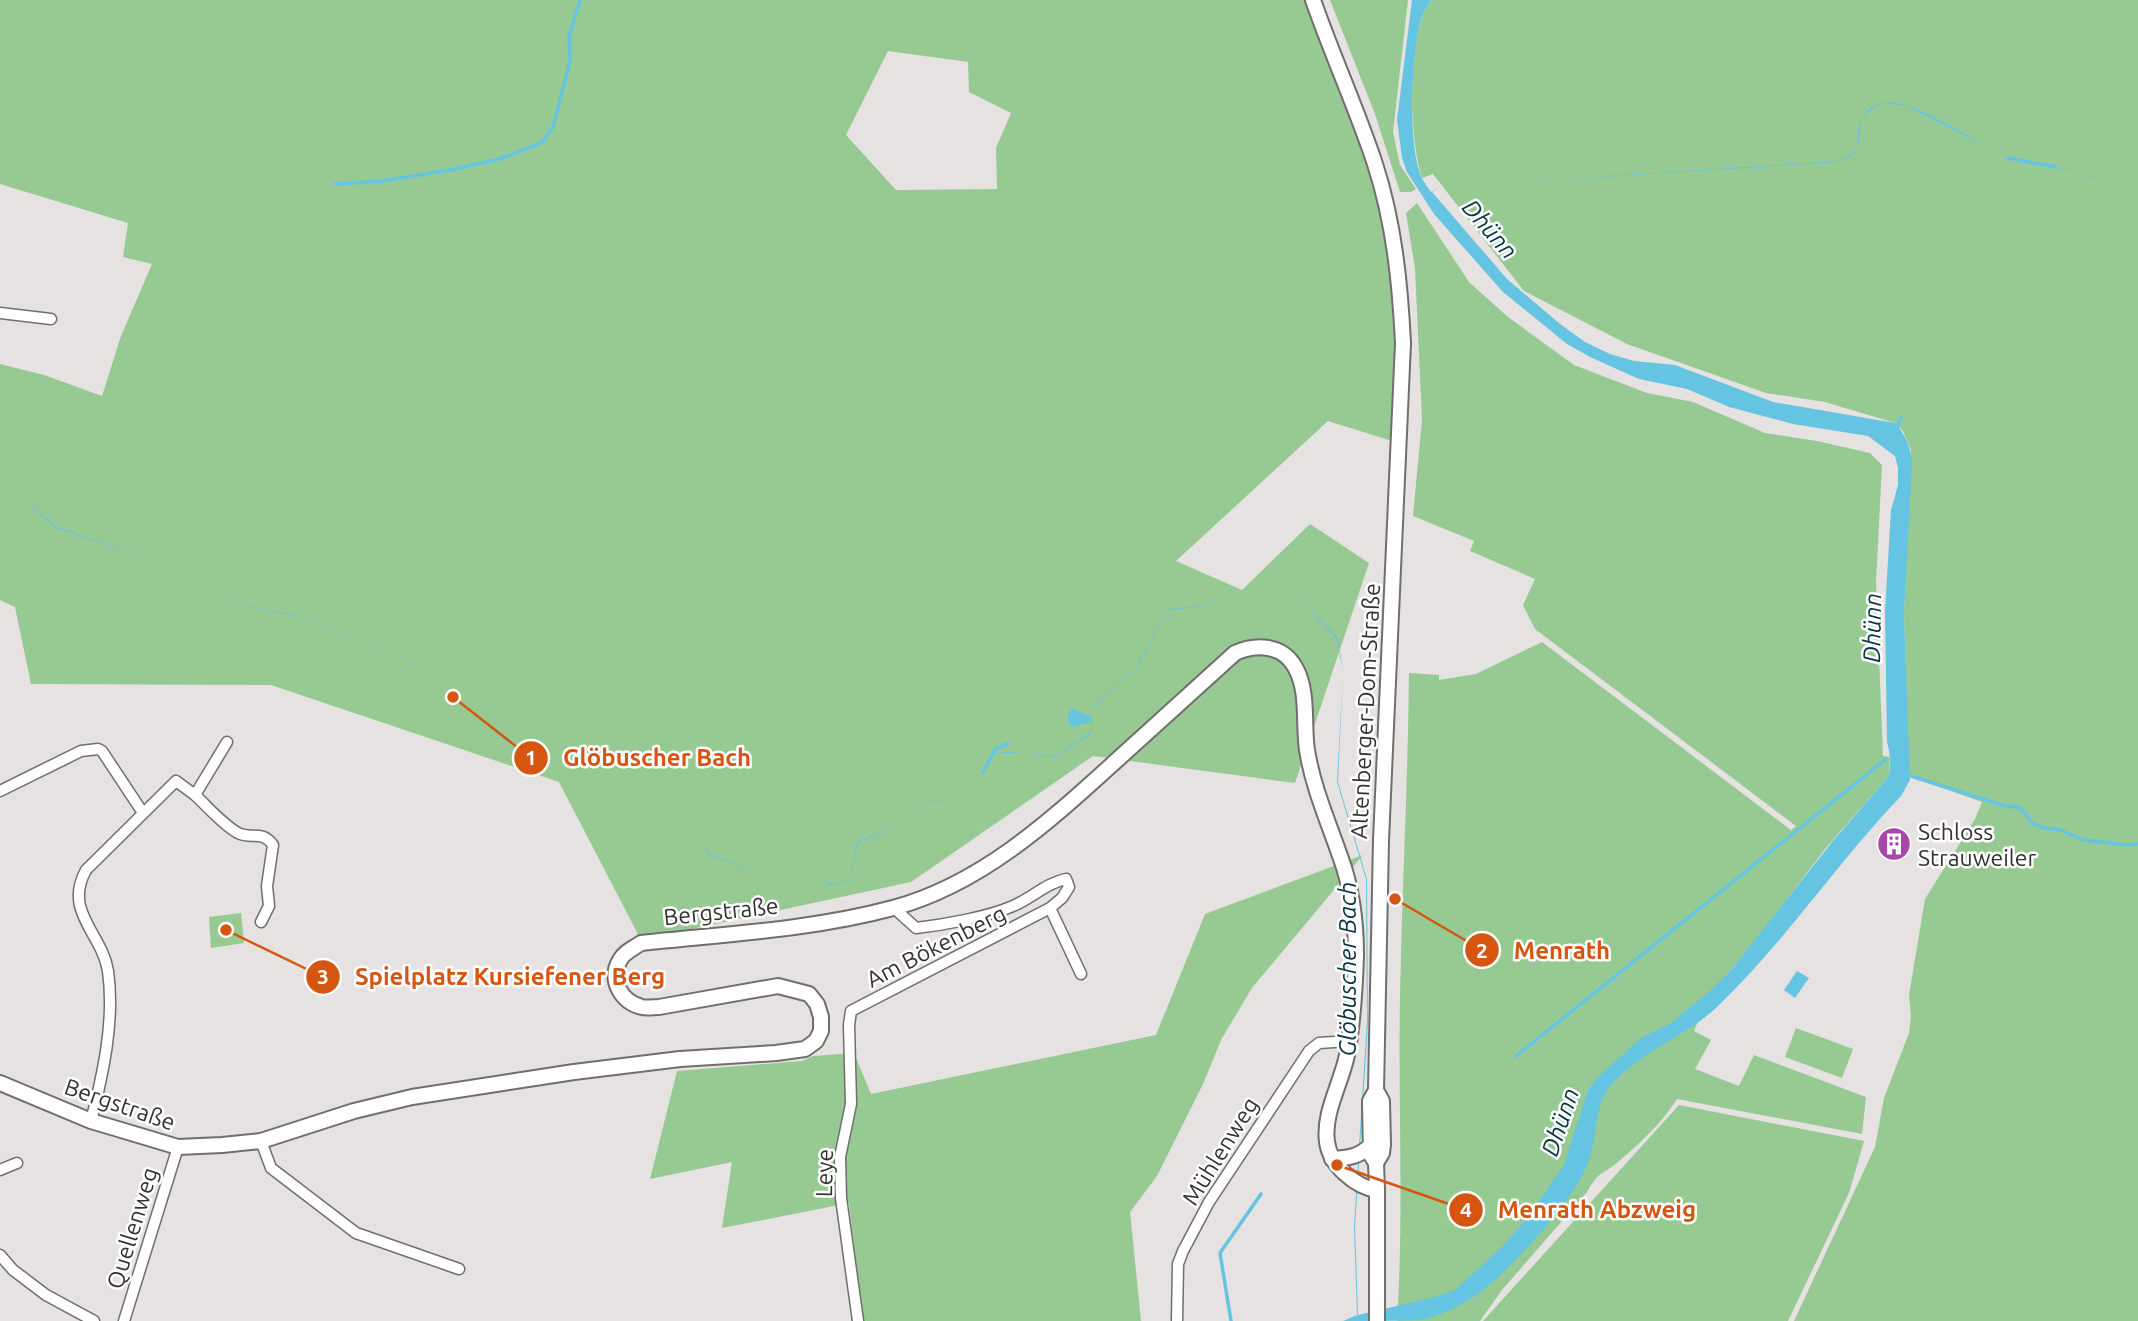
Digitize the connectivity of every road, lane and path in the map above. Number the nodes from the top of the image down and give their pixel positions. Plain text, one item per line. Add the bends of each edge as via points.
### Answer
1 (1313, 0) edge
2 (0, 313) edge
3 (51, 319) dead end
4 (227, 742) dead end
5 (0, 791) edge
6 (195, 795) junction
7 (143, 813) junction
8 (894, 908) junction
9 (1051, 908) junction
10 (261, 922) dead end
11 (1081, 974) dead end
12 (849, 1025) joint
13 (1349, 1041) junction
14 (0, 1083) edge
15 (1376, 1090) junction
16 (91, 1121) junction
17 (261, 1141) junction
18 (1371, 1145) junction
19 (178, 1147) junction
20 (1332, 1159) junction
21 (17, 1163) dead end
22 (1376, 1163) junction
23 (0, 1170) edge
24 (1377, 1189) junction
25 (0, 1255) edge
26 (459, 1269) dead end
27 (94, 1321) edge
28 (124, 1321) edge
29 (858, 1321) edge
30 (1177, 1321) edge
31 (1377, 1321) edge

1 - 15 street, Altenberger-Dom-Straße via 1376,166 1395,248 1403,343 1381,829
2 - 3 street
4 - 6 street
5 - 7 street via 81,751 98,748
6 - 7 street via 176,781
6 - 10 street via 234,831 261,835 273,845 269,906
7 - 16 street via 86,870 79,883 79,907 104,958 109,986 105,1060
8 - 9 street, Am Bökenberg via 916,928 945,924 1012,907 1054,881 1066,879 1069,887
8 - 13 street, Bergstraße via 966,877 1031,836 1235,653 1271,648 1285,655 1300,679 1311,772 1350,891 1356,954
8 - 17 street, Bergstraße via 821,923 641,943 620,959 615,976 618,988 642,1007 778,986 809,994 817,1004 821,1031 804,1049 680,1059 411,1097
9 - 11 street
9 - 12 street, Am Bökenberg via 851,1011
12 - 29 street, Leye via 851,1104 840,1157 841,1198
13 - 20 street, Bergstraße via 1327,1121
13 - 30 street, Mühlenweg via 1319,1043 1310,1051 1209,1202 1178,1264
14 - 16 street, Bergstraße
15 - 18 street, Altenberger-Dom-Straße via 1370,1101
15 - 22 street, Altenberger-Dom-Straße via 1382,1101 1383,1146
16 - 19 street, Bergstraße
17 - 19 street, Bergstraße
17 - 26 street via 271,1168 356,1233
18 - 20 street via 1352,1158
18 - 22 street, Altenberger-Dom-Straße
19 - 28 street, Quellenweg
20 - 24 street via 1364,1188
21 - 23 street
22 - 24 street, Altenberger-Dom-Straße
24 - 31 street, Altenberger-Dom-Straße
25 - 27 street via 46,1295

